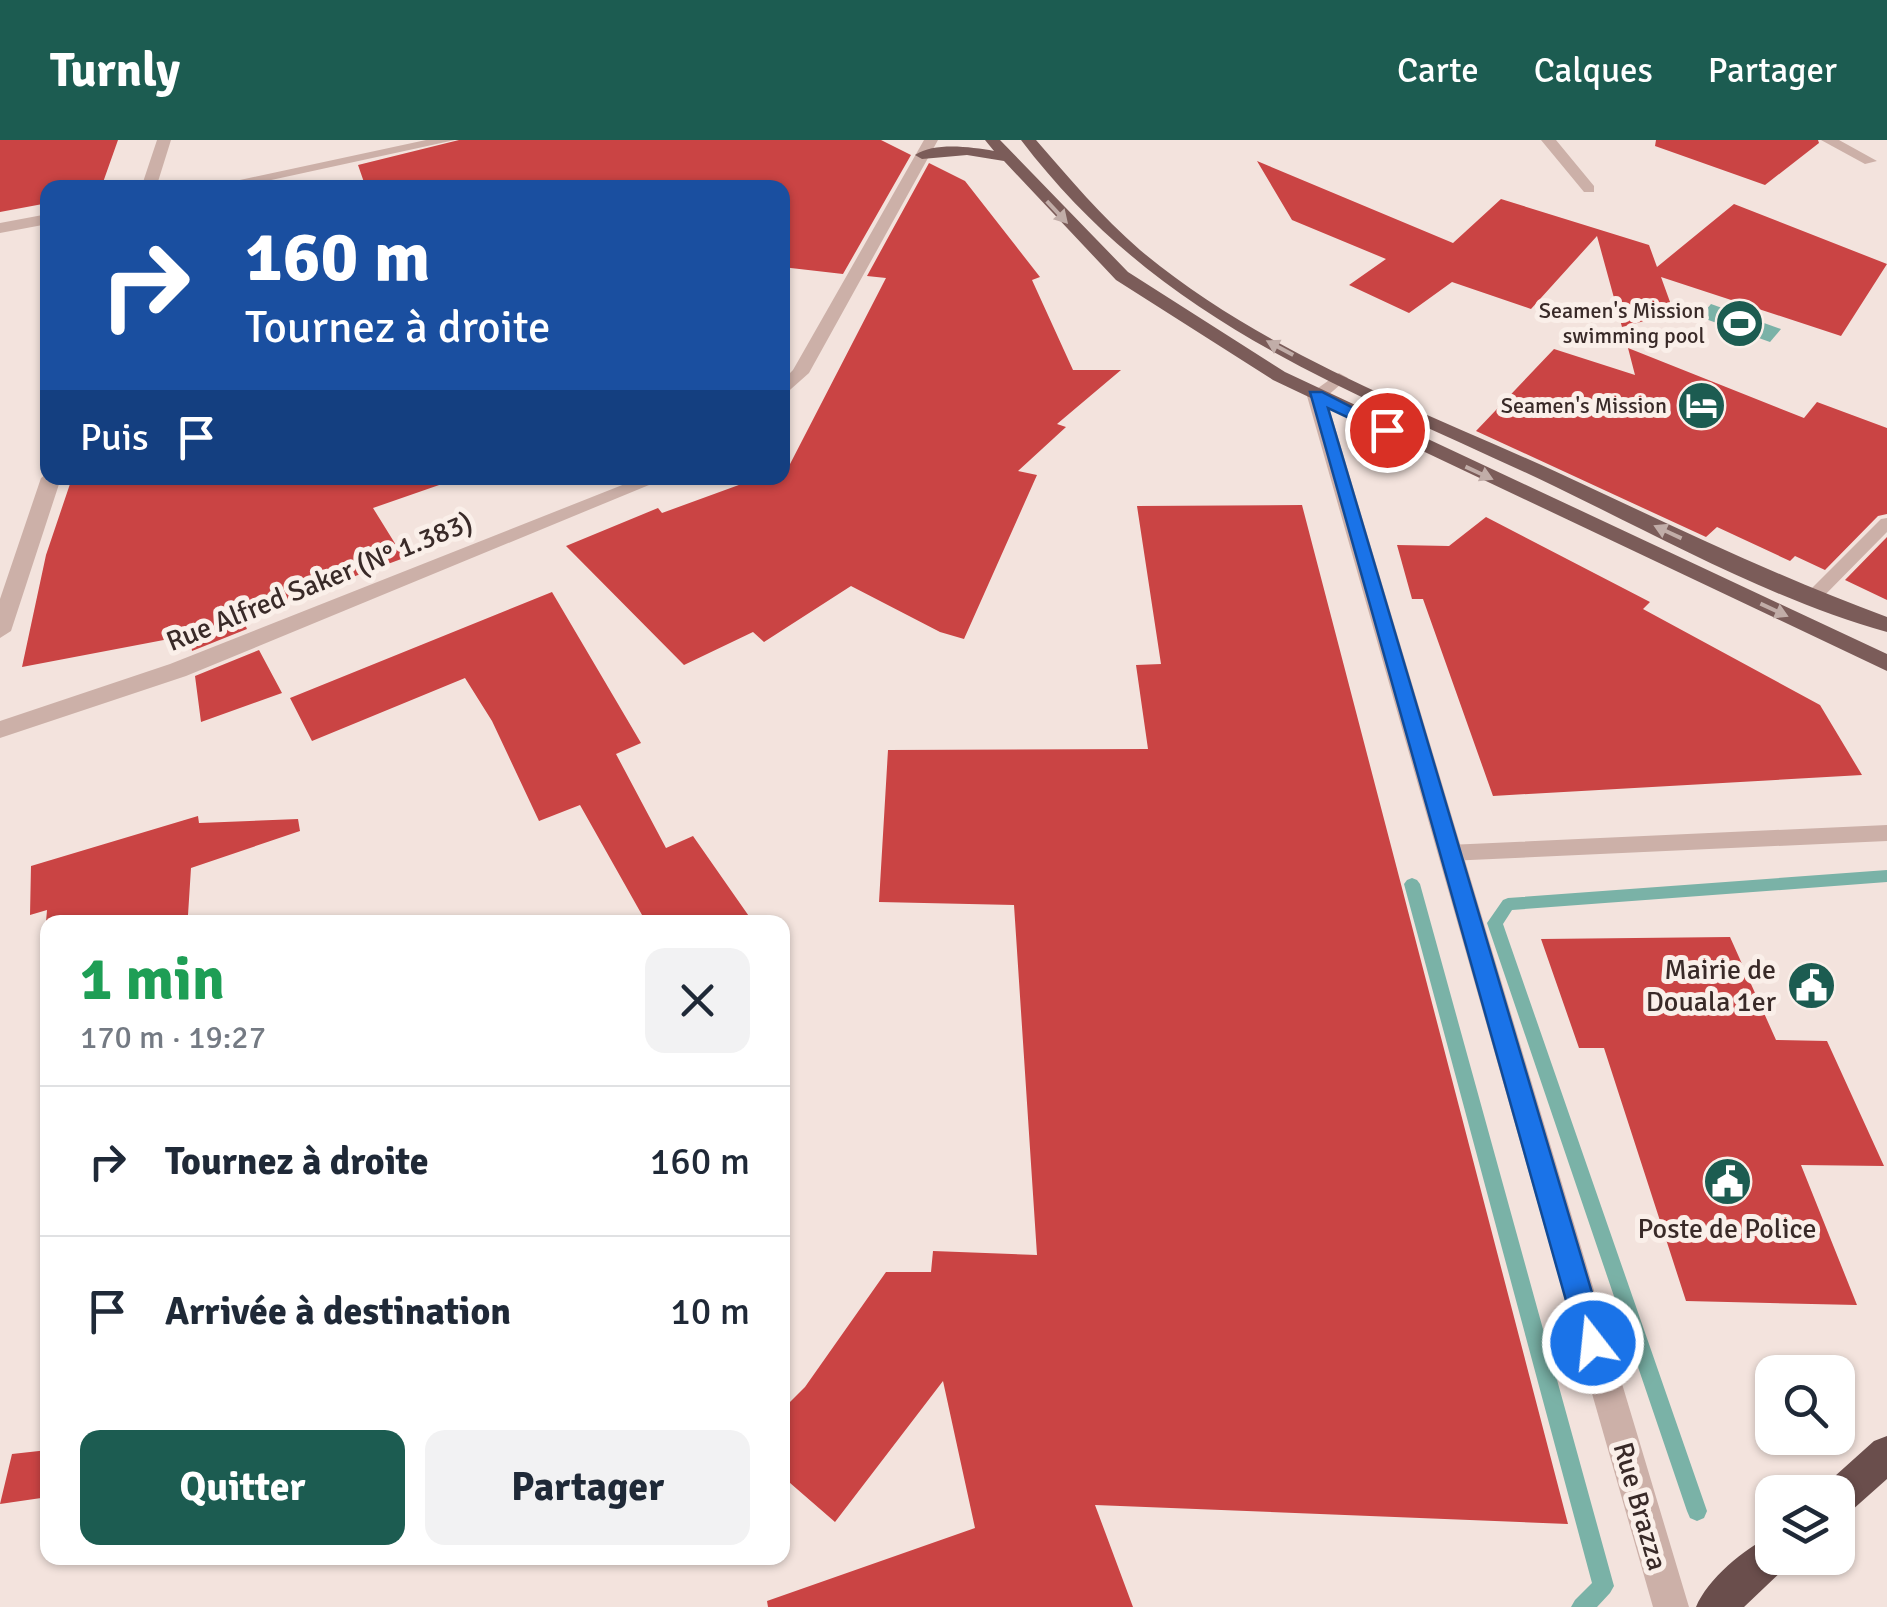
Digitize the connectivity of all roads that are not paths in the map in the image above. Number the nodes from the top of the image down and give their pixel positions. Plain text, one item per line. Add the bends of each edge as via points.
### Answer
1 (164, 140) edge
2 (448, 140) edge
3 (992, 140) edge
4 (1028, 140) edge
5 (1548, 140) edge
6 (1828, 140) edge
7 (926, 148) edge
8 (1006, 157) junction
9 (1870, 162) dead end
10 (151, 180) edge
11 (250, 180) edge
12 (1589, 189) dead end
13 (40, 220) edge
14 (0, 228) edge
15 (1339, 378) junction
16 (790, 383) edge
17 (1316, 396) junction
18 (49, 485) edge
19 (639, 485) edge
20 (1887, 522) edge
21 (1812, 598) junction
22 (1887, 625) edge
23 (0, 631) edge
24 (1887, 664) edge
25 (0, 730) edge
26 (1887, 833) edge
27 (1448, 853) junction
28 (1887, 1454) edge
29 (1855, 1483) edge
30 (1755, 1571) edge
31 (1671, 1607) edge
32 (1714, 1607) edge

1 - 10 street
2 - 11 street
3 - 8 main road
15 -> 4 main road via 1240,326 1147,264
5 - 12 street
6 - 9 street
7 - 8 main road
7 - 16 street
8 -> 17 main road via 1122,276
13 - 14 street
15 - 17 street
21 -> 15 main road
17 -> 24 main road
17 - 27 street, Rue Brazza
18 - 23 street
19 - 25 street, Rue Alfred Saker (N° 1.383) via 162,676
20 - 21 lane
21 - 22 main road
26 - 27 lane
27 - 31 street, Rue Brazza
28 - 29 highway
30 - 32 highway

